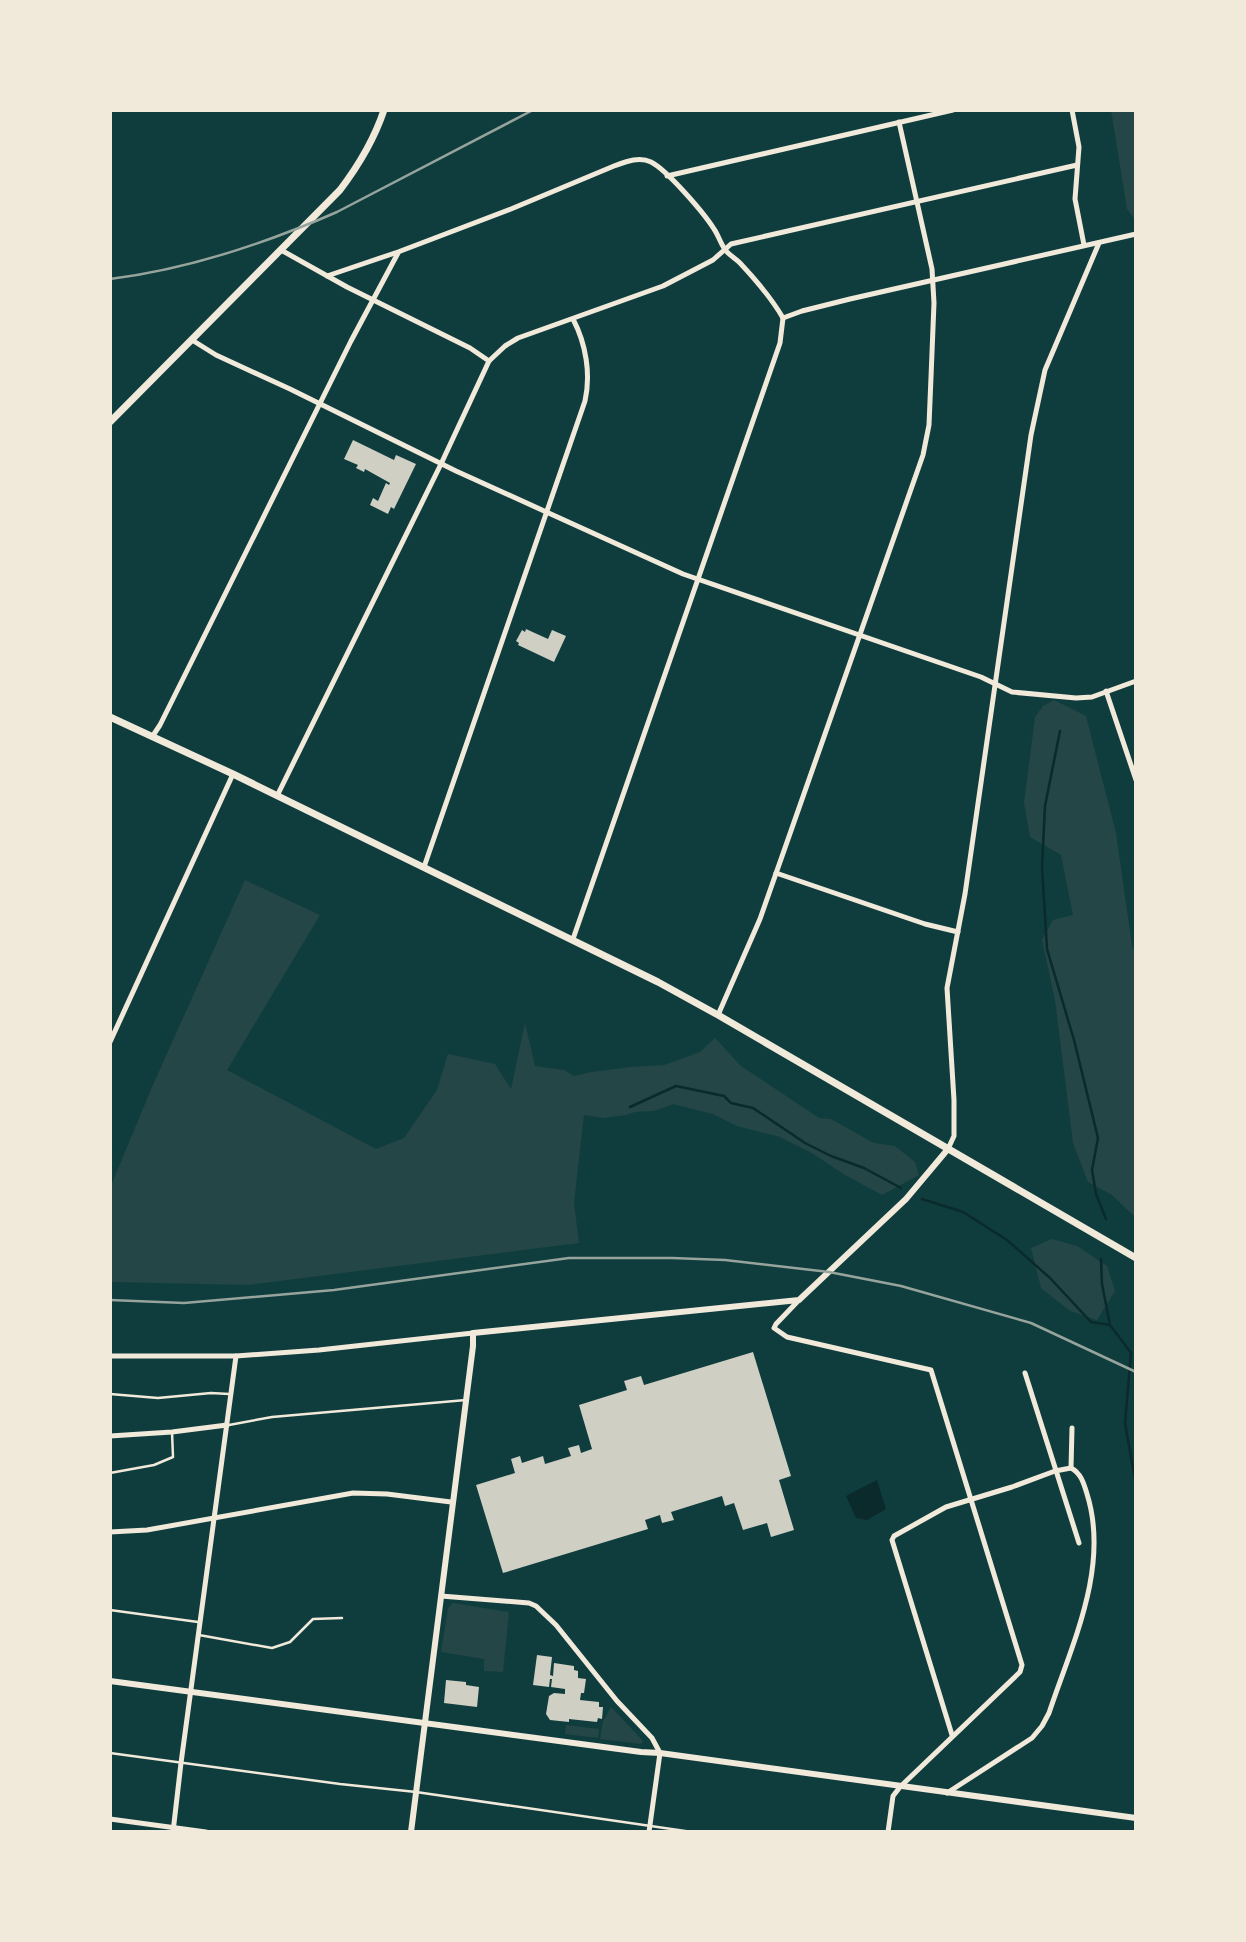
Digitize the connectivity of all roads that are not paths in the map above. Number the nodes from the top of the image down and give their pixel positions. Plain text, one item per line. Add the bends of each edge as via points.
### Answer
1 (384, 110) edge
2 (953, 110) edge
3 (1072, 110) edge
4 (900, 122) junction
5 (1077, 165) junction
6 (667, 176) junction
7 (917, 201) junction
8 (1136, 234) edge
9 (1099, 243) junction
10 (1084, 245) junction
11 (281, 250) junction
12 (725, 250) junction
13 (398, 252) junction
14 (327, 276) junction
15 (933, 280) junction
16 (372, 300) junction
17 (783, 318) junction
18 (573, 319) junction
19 (192, 340) junction
20 (489, 361) junction
21 (319, 404) junction
22 (110, 422) edge
23 (441, 464) junction
24 (546, 511) junction
25 (698, 579) junction
26 (861, 636) junction
27 (1136, 681) edge
28 (995, 684) junction
29 (1106, 691) junction
30 (113, 718) edge
31 (110, 727) edge
32 (152, 737) junction
33 (233, 774) junction
34 (1136, 780) edge
35 (277, 796) junction
36 (424, 867) junction
37 (776, 873) junction
38 (958, 932) junction
39 (573, 939) junction
40 (718, 1015) junction
41 (110, 1042) edge
42 (948, 1149) junction
43 (1136, 1258) edge
44 (799, 1300) junction
45 (472, 1333) junction
46 (110, 1356) edge
47 (236, 1356) junction
48 (1025, 1373) dead end
49 (110, 1394) edge
50 (231, 1394) junction
51 (466, 1400) junction
52 (227, 1425) junction
53 (1072, 1428) dead end
54 (172, 1432) junction
55 (110, 1436) edge
56 (1071, 1468) junction
57 (1055, 1471) junction
58 (110, 1473) edge
59 (972, 1499) junction
60 (452, 1502) junction
61 (215, 1518) junction
62 (110, 1532) edge
63 (1079, 1543) dead end
64 (441, 1596) junction
65 (110, 1610) edge
66 (342, 1618) dead end
67 (201, 1623) junction
68 (198, 1635) junction
69 (110, 1681) edge
70 (192, 1692) junction
71 (425, 1723) junction
72 (952, 1735) junction
73 (110, 1753) edge
74 (660, 1753) junction
75 (181, 1763) junction
76 (900, 1787) junction
77 (416, 1792) junction
78 (947, 1793) junction
79 (1136, 1817) edge
80 (110, 1819) edge
81 (649, 1829) edge
82 (174, 1830) edge
83 (206, 1832) edge
84 (411, 1832) edge
85 (692, 1832) edge
86 (888, 1832) edge

1 - 11 main road via 356,170
2 - 4 street
3 - 5 street via 1079,147
4 - 6 street
4 - 7 street
5 - 7 street
5 - 10 street via 1075,199
6 - 12 street via 712,225
6 - 13 street via 647,160 625,162
7 - 12 street via 745,240
7 - 15 street
8 - 9 street
9 - 10 street
9 - 28 street via 1052,350 1039,393
10 - 15 street
11 - 14 street
11 - 19 main road
12 - 17 street
12 - 18 street via 663,286
13 - 14 street
13 - 16 street
14 - 16 street
15 - 17 street
15 - 26 street via 926,443
16 - 20 street
16 - 21 street
17 - 25 street via 780,344
18 - 20 street via 518,338
18 - 24 street via 587,363 588,388
19 - 21 street
19 - 22 main road
20 - 23 street
21 - 23 street
21 - 32 street
23 - 24 street
23 - 35 street
24 - 25 street
24 - 36 street
25 - 26 street
25 - 39 street
26 - 28 street
26 - 37 street
27 - 29 street
28 - 29 street via 1012,692 1063,698 1092,697
28 - 38 street
29 - 34 street
30 - 31 street
30 - 32 main road
32 - 33 main road
33 - 35 main road
33 - 41 street
35 - 36 main road
36 - 39 main road
37 - 38 street
37 - 40 street
38 - 42 street via 946,998 954,1100 954,1136
39 - 40 main road
40 - 42 main road
42 - 43 main road
42 - 44 street via 906,1199
44 - 45 street
44 - 59 street via 776,1324 774,1328 781,1334 931,1370
45 - 47 street
45 - 51 street
46 - 47 street
47 - 50 street
48 - 57 street
49 - 50 lane via 158,1398
50 - 52 street
51 - 52 lane
51 - 60 street
52 - 54 street
52 - 61 street
53 - 56 street
54 - 55 street
54 - 58 lane via 173,1457
56 - 57 street
56 - 78 street via 1079,1474 1089,1502 1094,1559 1083,1613 1049,1713 1032,1738
57 - 59 street
57 - 63 street
59 - 72 street via 1022,1669
59 - 72 street via 929,1515 892,1540
60 - 61 street via 353,1493
60 - 64 street
61 - 62 street
61 - 67 street
64 - 71 street
64 - 74 street via 536,1606 652,1738
65 - 67 lane
66 - 68 lane via 313,1619 290,1642 272,1648
67 - 68 street
68 - 70 street
69 - 70 street
70 - 71 street
70 - 75 street
71 - 74 street
71 - 77 street
72 - 76 street
73 - 75 lane
74 - 76 street
74 - 81 street
75 - 77 lane
75 - 82 street
76 - 78 street
76 - 86 street via 893,1796
77 - 81 lane
77 - 84 street
78 - 79 street
80 - 82 street
81 - 85 lane
82 - 83 street

